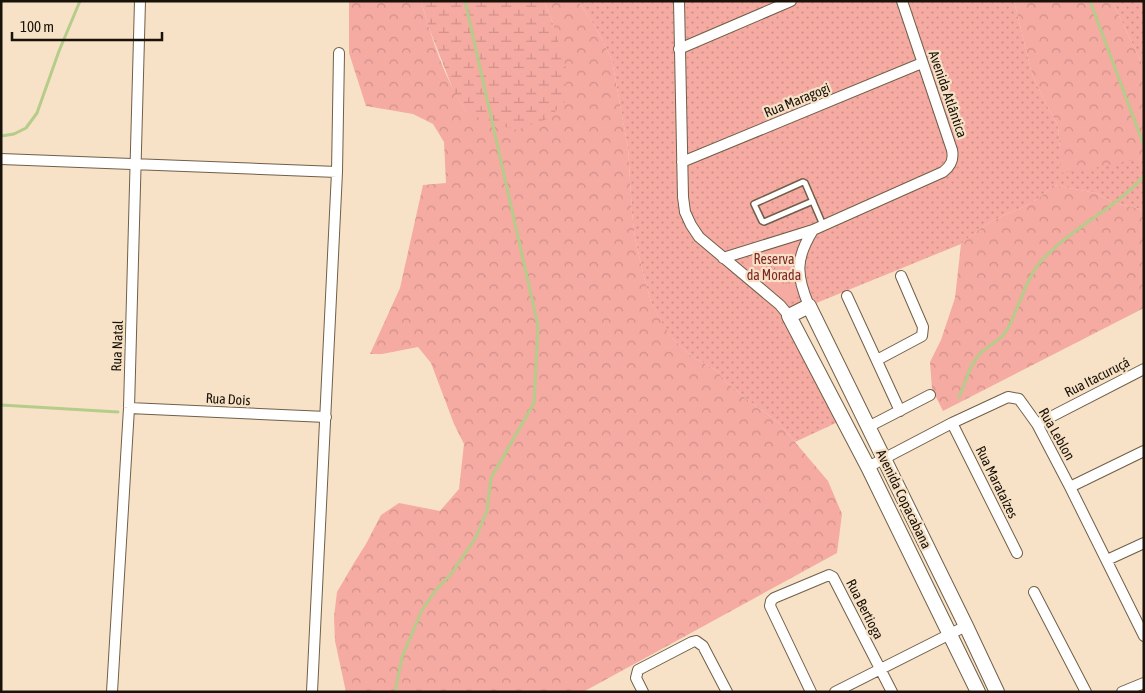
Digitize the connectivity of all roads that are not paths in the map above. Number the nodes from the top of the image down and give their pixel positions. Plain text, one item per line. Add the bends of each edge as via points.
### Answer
1 (140, 1) edge
2 (679, 1) edge
3 (791, 1) edge
4 (902, 1) edge
5 (679, 49) junction
6 (339, 53) dead end
7 (922, 63) junction
8 (1, 160) edge
9 (682, 162) junction
10 (135, 166) junction
11 (338, 172) junction
12 (813, 201) junction
13 (818, 227) junction
14 (723, 258) junction
15 (901, 276) dead end
16 (847, 296) dead end
17 (809, 306) junction
18 (789, 316) junction
19 (876, 360) junction
20 (1144, 369) edge
21 (930, 395) dead end
22 (129, 408) junction
23 (900, 411) junction
24 (326, 417) junction
25 (952, 423) junction
26 (1037, 424) junction
27 (868, 427) junction
28 (1144, 451) edge
29 (885, 459) junction
30 (868, 467) junction
31 (1070, 487) junction
32 (1144, 543) edge
33 (1017, 554) dead end
34 (1107, 560) junction
35 (1034, 592) dead end
36 (966, 626) junction
37 (1143, 630) edge
38 (950, 634) junction
39 (880, 670) junction
40 (1144, 682) edge
41 (112, 692) edge
42 (312, 692) edge
43 (643, 692) edge
44 (727, 692) edge
45 (811, 692) edge
46 (836, 692) edge
47 (892, 692) edge
48 (978, 692) edge
49 (997, 692) edge
50 (1086, 692) edge
51 (1122, 692) edge

1 - 10 street, Rua Natal
2 - 5 street
3 - 5 street
4 - 7 street, Avenida Atlântica
5 - 9 street
6 - 11 street
7 - 9 street, Rua Maragogi
7 - 13 street, Avenida Atlântica via 952,150 951,165 943,172
8 - 10 street
9 - 14 street via 685,212 700,236
10 - 11 street
10 - 22 street, Rua Natal
11 - 24 street
12 - 12 lane via 803,182 754,204 764,222
12 - 13 lane
13 - 14 street, Avenida Atlântica
13 - 17 street via 806,242 800,258 801,287
14 - 18 street
15 - 19 street via 923,334
16 - 19 street
17 - 18 street
17 - 27 street, Avenida Copacabana
18 - 30 street, Avenida Copacabana
19 - 23 street
20 - 26 street, Rua Itacuruçá
21 - 23 street
22 - 24 street, Rua Dois
22 - 41 street, Rua Natal
23 - 27 street
24 - 42 street
25 - 26 street, Rua Leblon via 1014,397 1019,399
25 - 29 street, Rua Leblon
25 - 33 street, Rua Marataízes
26 - 31 street, Rua Leblon
27 - 29 street, Avenida Copacabana
28 - 31 street
29 - 30 street, Rua Leblon
29 - 36 street, Avenida Copacabana
30 - 38 street, Avenida Copacabana
31 - 34 street, Rua Leblon
32 - 34 street
34 - 37 street, Rua Leblon
35 - 50 street
36 - 38 street
36 - 49 street, Avenida Copacabana
38 - 39 street
38 - 48 street, Avenida Copacabana
39 - 45 street, Rua Bertioga via 833,577 827,575 774,598 770,606
39 - 46 street
39 - 47 street
40 - 51 street
43 - 44 street via 636,678 638,670 696,641 704,646

